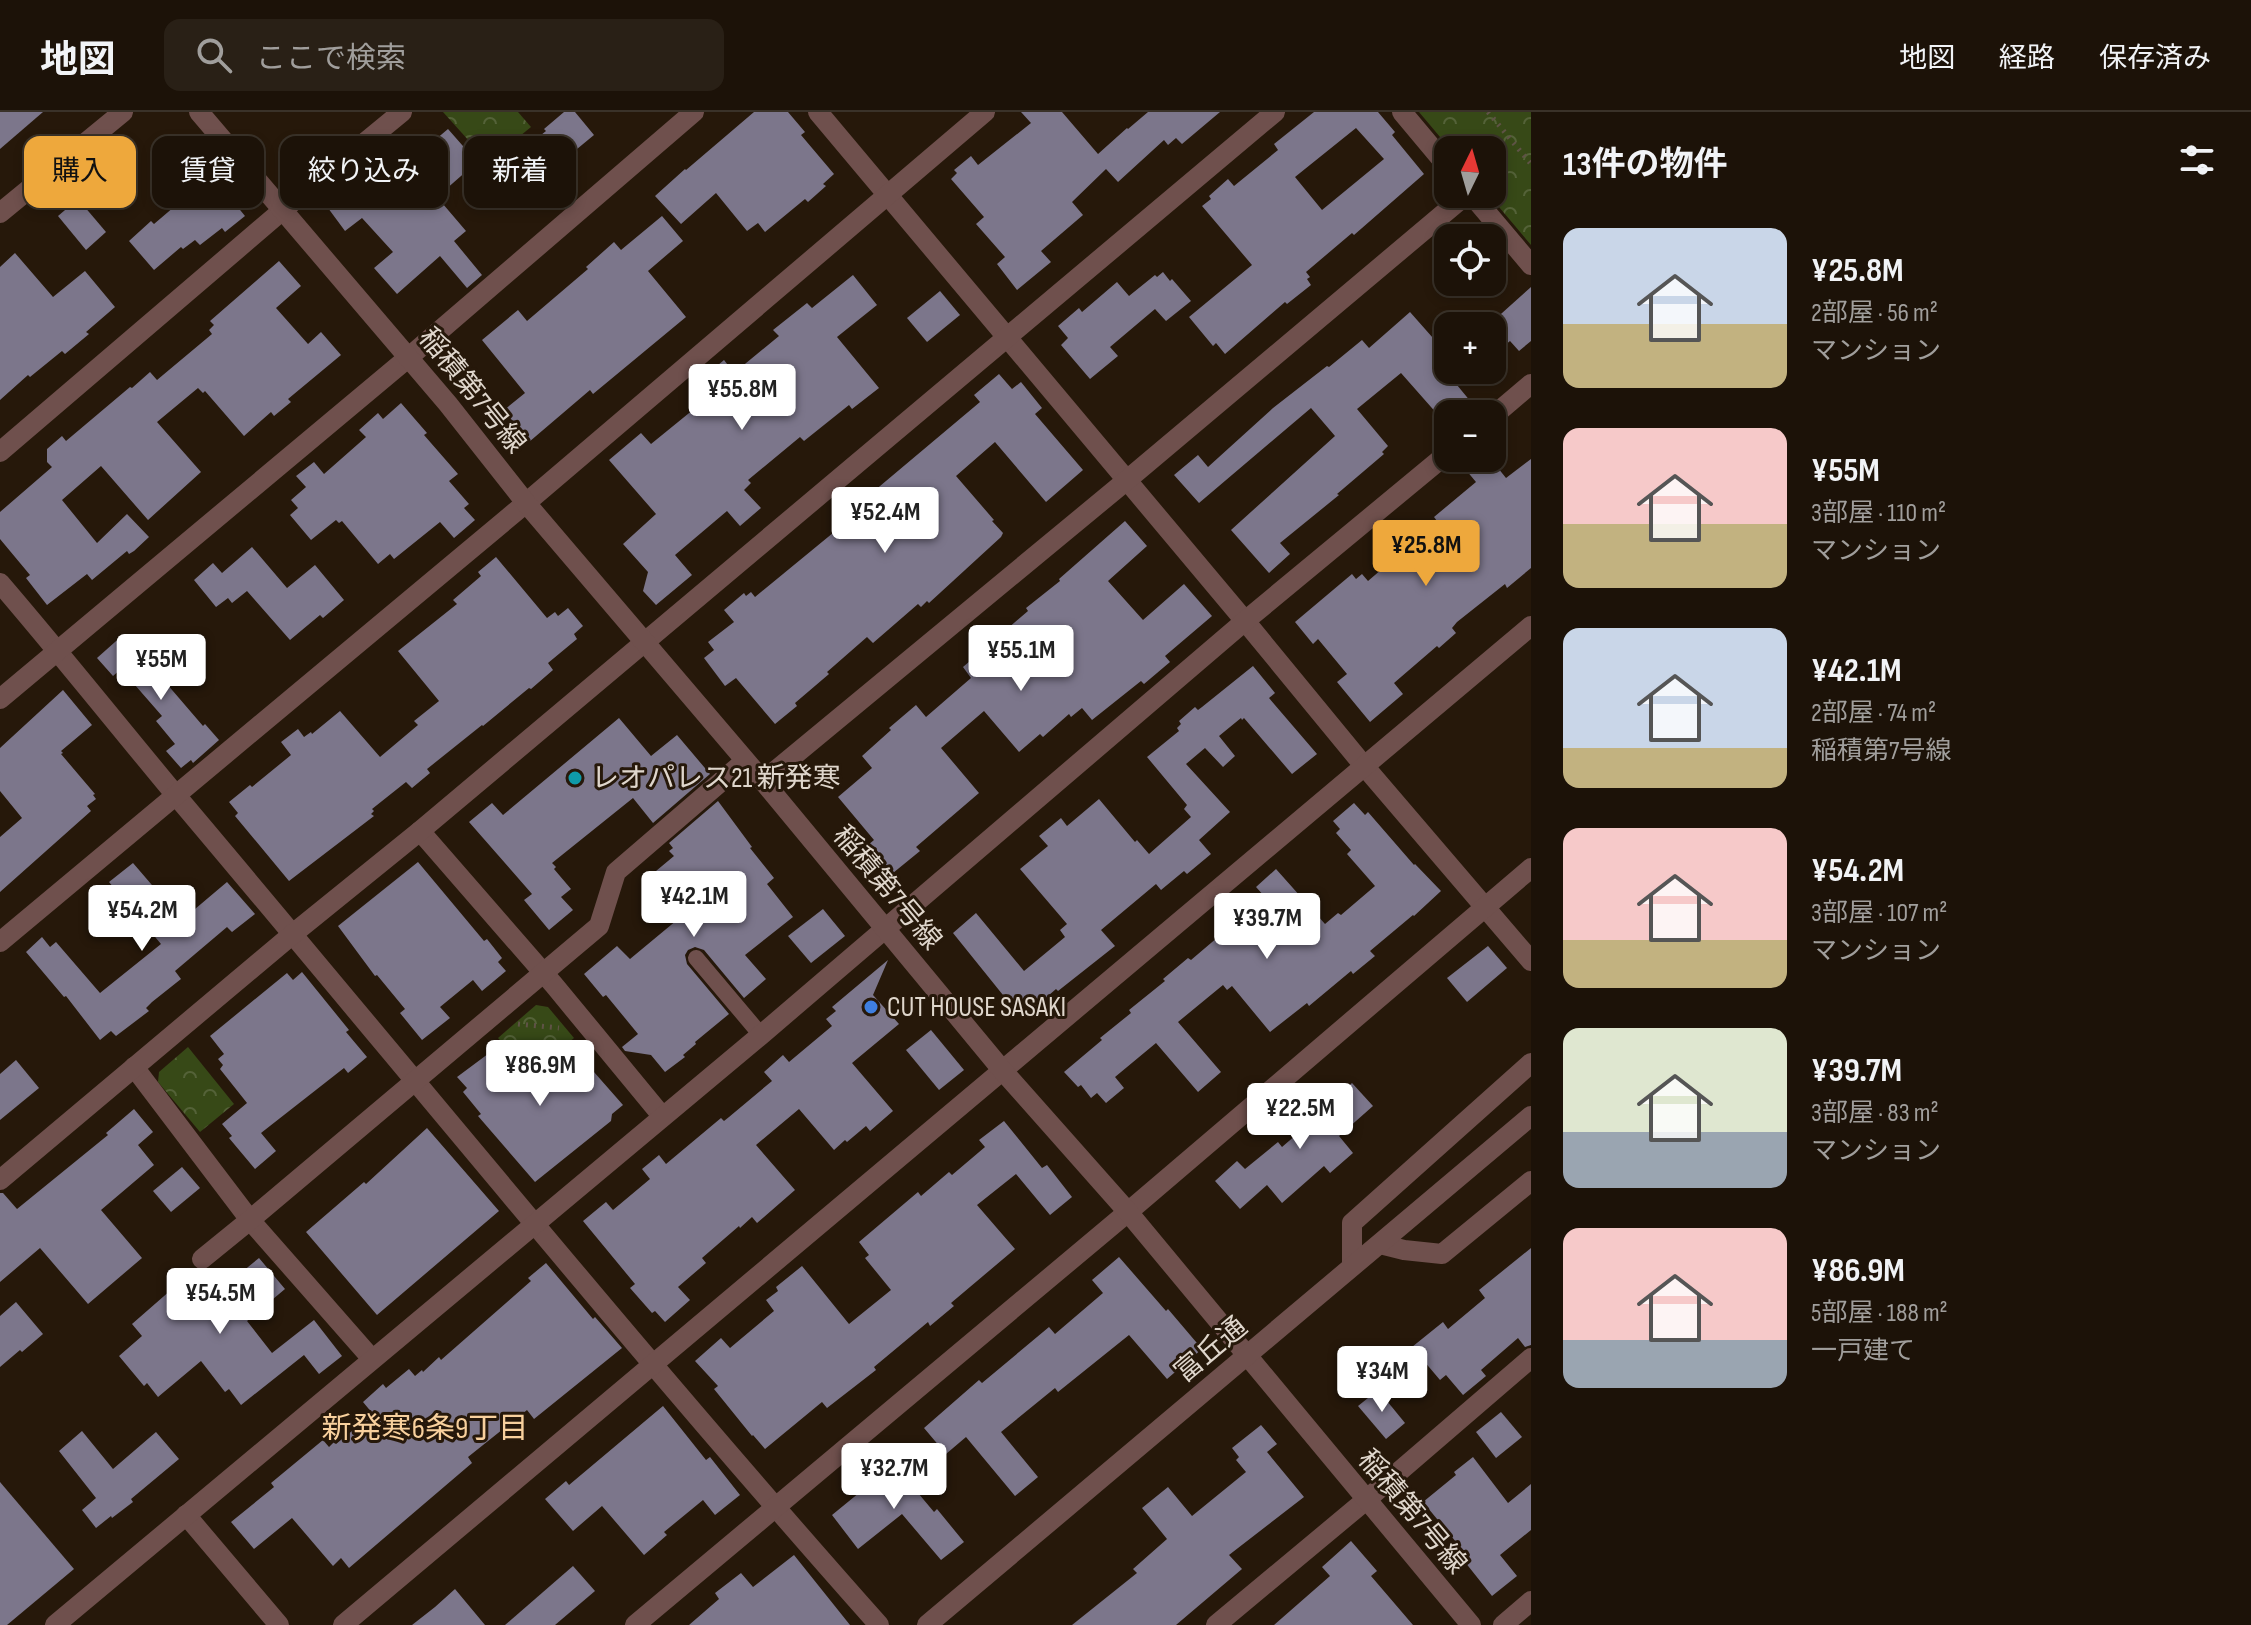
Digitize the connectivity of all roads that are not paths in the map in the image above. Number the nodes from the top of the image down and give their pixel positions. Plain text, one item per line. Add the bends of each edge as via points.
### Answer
1 (123, 112) edge
2 (199, 112) edge
3 (402, 112) edge
4 (694, 112) edge
5 (818, 112) edge
6 (985, 112) edge
7 (1275, 112) edge
8 (1402, 112) edge
9 (1434, 150) edge
10 (887, 194) junction
11 (1452, 208) edge
12 (1481, 208) edge
13 (284, 209) junction
14 (0, 213) edge
15 (1531, 265) edge
16 (1007, 337) junction
17 (409, 357) junction
18 (1531, 384) edge
19 (1506, 405) edge
20 (0, 452) edge
21 (1434, 465) edge
22 (1127, 480) junction
23 (526, 503) junction
24 (0, 583) edge
25 (1245, 621) junction
26 (1531, 626) edge
27 (644, 642) junction
28 (58, 650) junction
29 (0, 699) edge
30 (745, 761) junction
31 (1365, 767) junction
32 (763, 781) junction
33 (177, 796) junction
34 (420, 831) junction
35 (1531, 868) edge
36 (1485, 906) junction
37 (885, 929) junction
38 (294, 933) junction
39 (0, 942) edge
40 (696, 958) dead end
41 (1531, 961) edge
42 (543, 973) junction
43 (761, 1035) junction
44 (1531, 1063) edge
45 (134, 1067) junction
46 (1003, 1071) junction
47 (416, 1081) junction
48 (662, 1116) junction
49 (1531, 1116) edge
50 (0, 1180) edge
51 (1531, 1181) edge
52 (1128, 1212) junction
53 (250, 1220) junction
54 (535, 1223) junction
55 (1380, 1244) junction
56 (202, 1259) dead end
57 (1352, 1266) junction
58 (1247, 1356) junction
59 (1531, 1358) edge
60 (372, 1359) junction
61 (654, 1364) junction
62 (1366, 1500) junction
63 (775, 1508) junction
64 (186, 1515) junction
65 (1531, 1601) edge
66 (55, 1625) edge
67 (279, 1625) edge
68 (343, 1625) edge
69 (635, 1625) edge
70 (879, 1625) edge
71 (927, 1625) edge
72 (1216, 1625) edge
73 (1471, 1625) edge
74 (1503, 1625) edge

1 - 14 street
2 - 13 street, 稲積第7号線
3 - 13 street
4 - 17 street
5 - 10 street
6 - 10 street
7 - 16 street
8 - 9 street
10 - 16 street
10 - 23 street
11 - 22 street
12 - 15 street
13 - 17 street, 稲積第7号線
13 - 20 street
16 - 22 street
16 - 27 street
17 - 23 street, 稲積第7号線
17 - 28 street
18 - 19 street
21 - 25 street
22 - 25 street
22 - 32 street
23 - 27 street, 稲積第7号線
23 - 33 street
24 - 28 street
25 - 31 street
25 - 37 street
26 - 31 street
27 - 30 street, 稲積第7号線
27 - 34 street
28 - 29 street
28 - 33 street
30 - 32 street, 稲積第7号線
30 - 42 street via 616,872 599,926
31 - 36 street
31 - 46 street
32 - 37 street, 稲積第7号線
33 - 38 street
33 - 39 street
34 - 38 street
34 - 42 street
35 - 36 street
36 - 41 street
36 - 52 street
37 - 43 street
37 - 46 street, 稲積第7号線
38 - 45 street
38 - 47 street
40 - 43 lane
42 - 47 street
42 - 48 street
43 - 48 street
44 - 57 street via 1352,1223
45 - 50 street
45 - 53 street
46 - 52 street, 稲積第7号線
46 - 61 street
47 - 53 street
47 - 54 street
48 - 54 street
49 - 55 street, 富丘通
51 - 55 street via 1442,1254
52 - 58 street, 稲積第7号線
52 - 63 street
53 - 56 street
53 - 60 street
54 - 60 street
54 - 61 street
55 - 57 street, 富丘通
57 - 58 street, 富丘通
58 - 62 street, 稲積第7号線
58 - 71 street, 富丘通
59 - 62 street
60 - 64 street
61 - 63 street
61 - 68 street
62 - 72 street
62 - 73 street, 稲積第7号線
63 - 69 street
63 - 70 street
64 - 66 street
64 - 67 street
65 - 74 street

